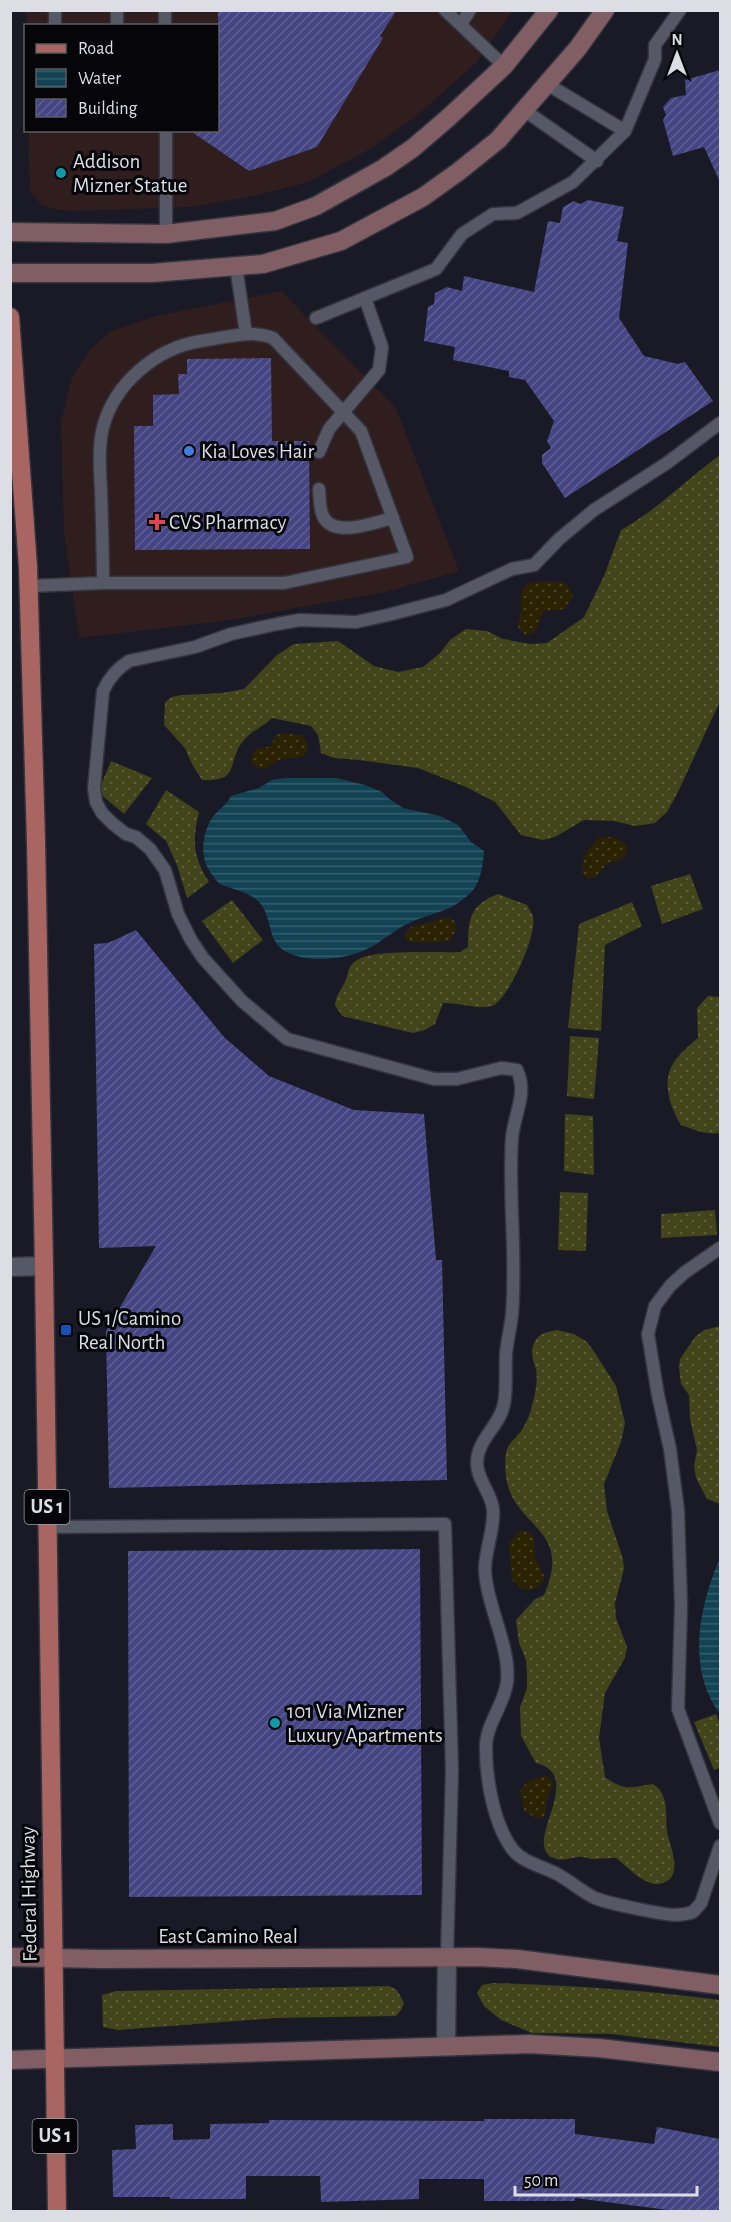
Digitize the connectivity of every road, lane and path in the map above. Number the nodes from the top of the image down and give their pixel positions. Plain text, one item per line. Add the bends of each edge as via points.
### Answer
1 (446, 10) edge
2 (470, 10) edge
3 (549, 10) edge
4 (605, 10) edge
5 (680, 10) edge
6 (461, 24) junction
7 (504, 66) junction
8 (547, 84) junction
9 (524, 110) junction
10 (626, 131) junction
11 (166, 132) edge
12 (597, 161) junction
13 (10, 232) edge
14 (166, 234) junction
15 (236, 266) junction
16 (10, 273) edge
17 (365, 298) junction
18 (10, 317) edge
19 (316, 318) dead end
20 (246, 334) junction
21 (343, 412) junction
22 (720, 423) edge
23 (319, 452) dead end
24 (319, 489) dead end
25 (393, 518) junction
26 (104, 583) junction
27 (29, 586) junction
28 (720, 1248) edge
29 (44, 1266) junction
30 (10, 1267) edge
31 (47, 1527) junction
32 (720, 1823) edge
33 (720, 1846) edge
34 (10, 1957) edge
35 (447, 1957) junction
36 (52, 1958) junction
37 (720, 1985) edge
38 (446, 2045) junction
39 (10, 2060) edge
40 (54, 2060) junction
41 (720, 2062) edge
42 (57, 2211) edge

1 - 6 lane
2 - 6 lane
3 - 7 street
4 - 8 street
5 - 10 lane via 655,45 655,59
6 - 7 lane
7 - 14 street via 413,148 357,185 316,206 275,221
8 - 9 street
8 - 10 lane
9 - 12 lane
9 - 15 street via 498,140 458,172 379,222 341,241 263,264
10 - 12 lane
11 - 14 lane
12 - 17 lane via 573,182 517,213 493,214 462,234 436,269
13 - 14 street
15 - 16 street via 152,273
15 - 20 lane
17 - 19 lane
17 - 21 lane via 382,358 379,370
18 - 27 main road, Federal Highway / US 1
20 - 21 lane via 273,338
20 - 26 lane via 183,344 157,356 114,400 103,427 100,453
21 - 23 lane via 329,429
21 - 25 lane via 361,431
22 - 33 lane via 667,464 594,510 534,565 512,569 446,600 388,615 356,622 300,620 277,624 129,661 109,678 103,691 94,788 102,813 150,849 165,870 178,914 202,958 242,1001 287,1039 434,1079 457,1079 501,1068 517,1070 522,1081 510,1158 512,1314 505,1396 501,1414 483,1441 477,1464 493,1509 485,1571 507,1683 486,1746 498,1820 508,1842 524,1860 561,1876 598,1900 671,1915 693,1912 701,1903
24 - 25 lane via 325,520 333,526 357,527
25 - 26 lane via 407,556 284,583
26 - 27 lane
27 - 29 main road, Federal Highway / US 1
28 - 32 lane via 670,1286 656,1306 648,1334 678,1510 678,1709
29 - 30 street
29 - 31 main road, Federal Highway / US 1
31 - 35 lane via 446,1524 452,1770
31 - 36 main road, Federal Highway / US 1
34 - 36 street, East Camino Real
35 - 36 street, East Camino Real
35 - 37 street, East Camino Real via 517,1959
35 - 38 street
36 - 40 main road, Federal Highway / US 1
38 - 40 street
38 - 41 street via 599,2048
39 - 40 street
40 - 42 main road, Federal Highway / US 1

